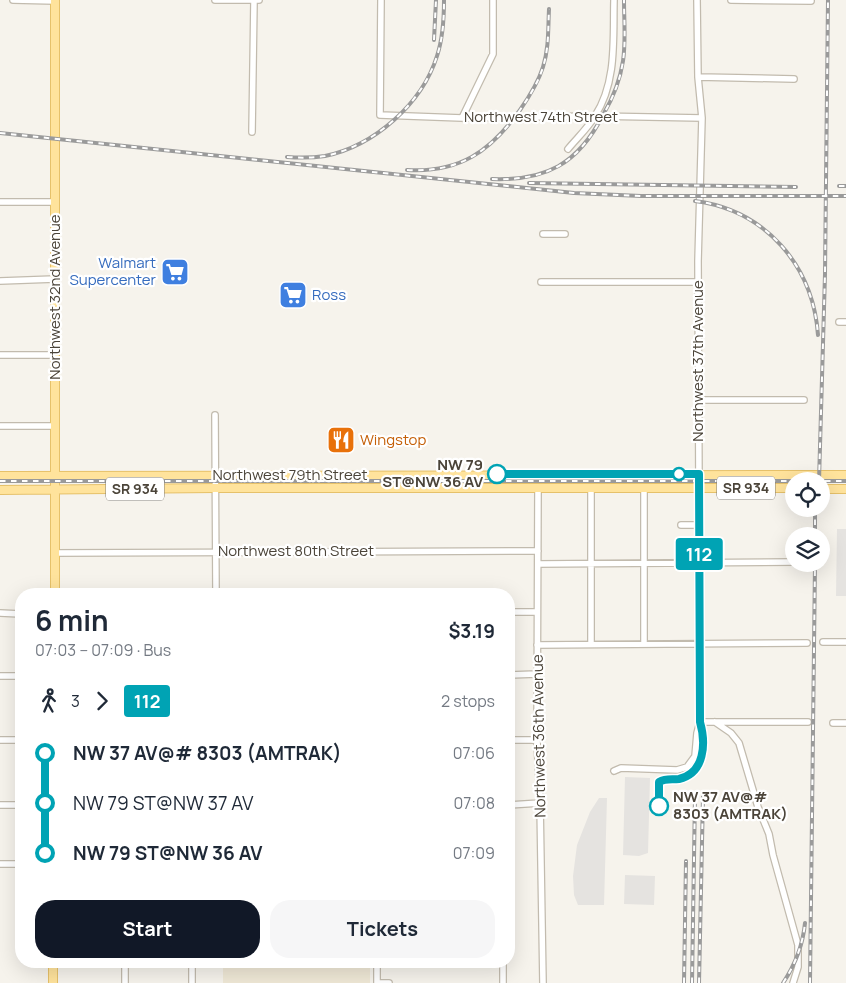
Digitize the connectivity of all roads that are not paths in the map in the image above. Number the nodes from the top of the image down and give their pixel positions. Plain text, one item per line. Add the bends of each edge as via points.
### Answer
1 (14, 0) edge
2 (55, 0) edge
3 (215, 0) edge
4 (257, 0) edge
5 (381, 0) edge
6 (493, 0) edge
7 (614, 0) edge
8 (697, 0) edge
9 (731, 0) edge
10 (811, 1) dead end
11 (698, 77) junction
12 (794, 79) dead end
13 (596, 116) junction
14 (462, 118) junction
15 (702, 118) junction
16 (252, 132) dead end
17 (568, 149) dead end
18 (0, 202) edge
19 (55, 202) junction
20 (543, 234) dead end
21 (566, 234) dead end
22 (55, 279) junction
23 (0, 281) edge
24 (541, 282) dead end
25 (698, 282) junction
26 (839, 322) dead end
27 (846, 322) edge
28 (0, 355) edge
29 (55, 355) junction
30 (699, 400) junction
31 (804, 400) dead end
32 (216, 415) dead end
33 (0, 426) edge
34 (55, 426) junction
35 (699, 474) junction
36 (216, 475) junction
37 (846, 475) edge
38 (0, 476) edge
39 (55, 477) junction
40 (216, 488) junction
41 (591, 488) junction
42 (644, 488) junction
43 (699, 488) junction
44 (785, 488) edge
45 (846, 488) edge
46 (538, 489) junction
47 (830, 489) edge
48 (0, 490) edge
49 (55, 490) junction
50 (682, 525) dead end
51 (699, 525) junction
52 (538, 551) junction
53 (216, 552) junction
54 (55, 553) junction
55 (644, 562) junction
56 (785, 562) edge
57 (590, 563) junction
58 (699, 563) junction
59 (538, 564) junction
60 (55, 588) edge
61 (216, 588) edge
62 (515, 612) edge
63 (537, 612) junction
64 (0, 613) edge
65 (15, 614) edge
66 (823, 642) dead end
67 (846, 642) edge
68 (807, 643) dead end
69 (591, 644) junction
70 (644, 644) junction
71 (700, 644) junction
72 (537, 645) junction
73 (537, 674) junction
74 (515, 675) edge
75 (0, 676) edge
76 (15, 676) edge
77 (700, 722) junction
78 (715, 722) junction
79 (808, 722) dead end
80 (833, 723) dead end
81 (846, 723) edge
82 (0, 740) edge
83 (15, 740) edge
84 (515, 740) edge
85 (537, 740) junction
86 (614, 771) dead end
87 (659, 782) dead end
88 (540, 803) junction
89 (515, 804) edge
90 (0, 805) edge
91 (15, 805) edge
92 (0, 864) edge
93 (15, 864) edge
94 (53, 968) edge
95 (125, 968) edge
96 (192, 968) edge
97 (376, 968) edge
98 (503, 968) edge
99 (53, 983) edge
100 (125, 983) edge
101 (192, 983) edge
102 (377, 983) edge
103 (389, 983) edge
104 (503, 983) edge
105 (543, 983) edge
106 (793, 983) edge

1 - 2 street
2 - 19 main road, Northwest 32nd Avenue
3 - 4 street
4 - 16 street
5 - 14 street, Northwest 74th Street via 380,115
6 - 14 street via 493,54
7 - 13 street via 613,64 608,88
8 - 11 street, Northwest 37th Avenue
9 - 10 street
11 - 12 street
11 - 15 street, Northwest 37th Avenue
13 - 14 street, Northwest 74th Street
13 - 15 street, Northwest 74th Street
13 - 17 street
15 - 25 street, Northwest 37th Avenue
18 - 19 street
19 - 22 main road, Northwest 32nd Avenue
20 - 21 street
22 - 23 street
22 - 29 main road, Northwest 32nd Avenue
24 - 25 street
25 - 30 street, Northwest 37th Avenue
26 - 27 street
28 - 29 street
29 - 34 main road, Northwest 32nd Avenue
30 - 31 street
30 - 35 street, Northwest 37th Avenue
32 - 36 street
33 - 34 street
34 - 39 main road, Northwest 32nd Avenue
35 - 36 main road, Northwest 79th Street / SR 934
35 - 37 main road, Northwest 79th Street / SR 934
35 - 43 street, Northwest 37th Avenue
36 - 39 main road, Northwest 79th Street / SR 934
36 - 40 street
38 - 39 main road, Northwest 79th Street / SR 934
39 - 49 main road, Northwest 32nd Avenue
40 - 46 main road, Northwest 79th Street / SR 934
40 - 49 main road, Northwest 79th Street / SR 934
40 - 53 street
41 - 42 main road, Northwest 79th Street / SR 934
41 - 46 main road, Northwest 79th Street / SR 934
41 - 57 street
42 - 43 main road, Northwest 79th Street / SR 934
42 - 55 street
43 - 44 main road, Northwest 79th Street / SR 934
43 - 51 street, Northwest 37th Avenue
45 - 47 main road
46 - 52 street, Northwest 36th Avenue
48 - 49 main road, Northwest 79th Street / SR 934
49 - 54 main road, Northwest 32nd Avenue
50 - 51 street
51 - 58 street, Northwest 37th Avenue
52 - 53 street, Northwest 80th Street
52 - 59 street, Northwest 36th Avenue
53 - 54 street, Northwest 80th Street
53 - 61 street
54 - 60 main road, Northwest 32nd Avenue
55 - 57 street
55 - 58 street
55 - 70 street
56 - 58 street
57 - 59 street
57 - 69 street
58 - 71 street, Northwest 37th Avenue
59 - 63 street, Northwest 36th Avenue
62 - 63 street
63 - 72 street, Northwest 36th Avenue
64 - 65 street
66 - 67 street
68 - 71 street
69 - 70 street
69 - 72 street
70 - 71 street
71 - 77 street, Northwest 37th Avenue
72 - 73 street, Northwest 36th Avenue
73 - 74 street
73 - 85 street, Northwest 36th Avenue
75 - 76 street
77 - 78 street
77 - 86 street, Northwest 37th Avenue via 695,756 686,766 677,770 621,768
77 - 87 street, Northwest 37th Avenue via 703,751 697,766 681,778
78 - 79 street
78 - 106 street via 738,740 769,834 798,945 799,965
80 - 81 street
82 - 83 street
84 - 85 street
85 - 88 street, Northwest 36th Avenue
88 - 89 street
88 - 105 street, Northwest 36th Avenue
90 - 91 street
92 - 93 street
94 - 99 main road
95 - 100 street
96 - 101 street
97 - 102 street
98 - 104 street
102 - 103 street

